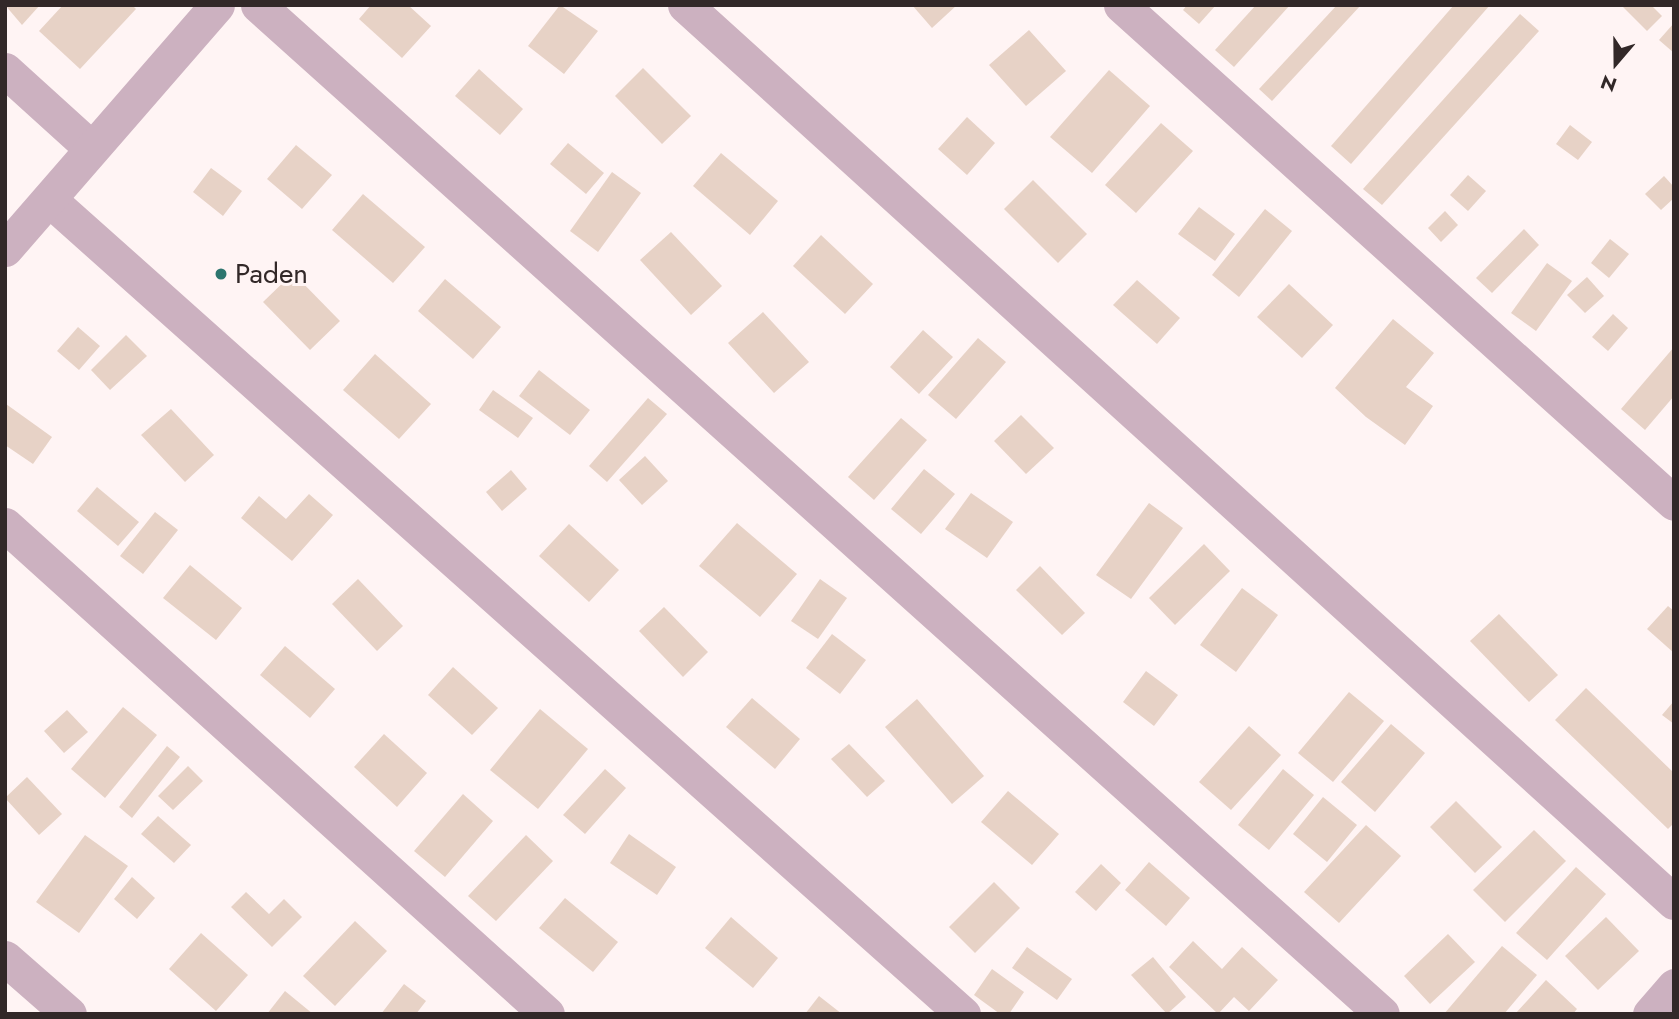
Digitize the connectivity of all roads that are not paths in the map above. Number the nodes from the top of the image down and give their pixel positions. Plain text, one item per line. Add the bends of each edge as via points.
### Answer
1 (216, 5) edge
2 (258, 5) edge
3 (684, 5) edge
4 (1121, 5) edge
5 (5, 70) edge
6 (90, 147) junction
7 (51, 201) junction
8 (5, 249) edge
9 (1674, 503) edge
10 (5, 524) edge
11 (1674, 902) edge
12 (5, 958) edge
13 (1674, 986) edge
14 (69, 1014) edge
15 (547, 1014) edge
16 (963, 1014) edge
17 (1382, 1014) edge
18 (1650, 1014) edge

1 - 6 street
2 - 17 street
3 - 11 street
4 - 9 street
5 - 6 street
6 - 7 street
7 - 8 street
7 - 16 street
10 - 15 street
12 - 14 street
13 - 18 street

